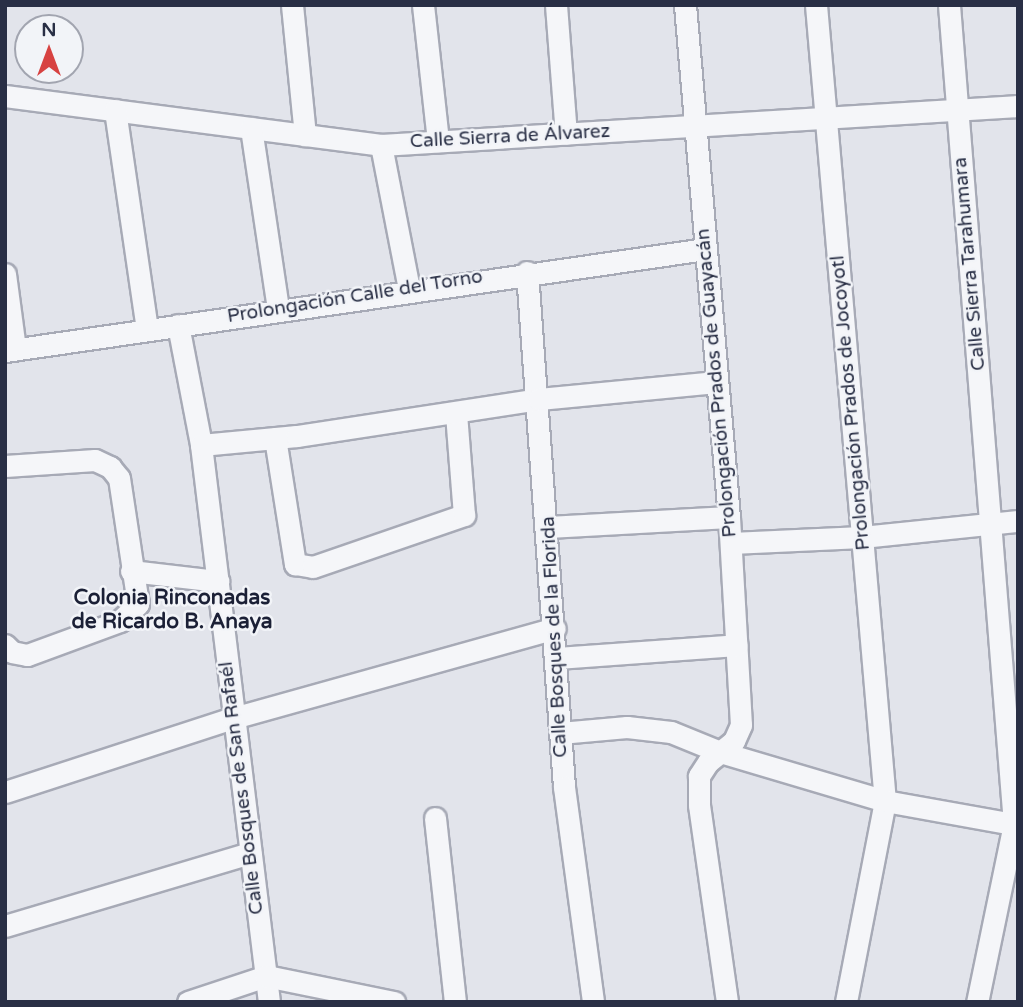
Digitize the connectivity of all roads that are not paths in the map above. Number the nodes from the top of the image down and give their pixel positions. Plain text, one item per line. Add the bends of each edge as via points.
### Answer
1 (292, 5) edge
2 (423, 5) edge
3 (556, 5) edge
4 (685, 5) edge
5 (816, 5) edge
6 (949, 5) edge
7 (5, 96) edge
8 (1018, 106) edge
9 (115, 110) junction
10 (958, 110) junction
11 (826, 119) junction
12 (695, 127) junction
13 (251, 128) junction
14 (566, 134) junction
15 (306, 135) junction
16 (438, 141) junction
17 (381, 145) junction
18 (705, 249) junction
19 (527, 272) junction
20 (5, 274) edge
21 (409, 289) junction
22 (278, 308) junction
23 (178, 325) junction
24 (147, 329) junction
25 (10, 350) edge
26 (716, 382) junction
27 (539, 399) junction
28 (456, 414) junction
29 (275, 438) junction
30 (201, 444) junction
31 (5, 466) edge
32 (729, 517) junction
33 (1018, 521) edge
34 (991, 523) junction
35 (548, 527) junction
36 (862, 537) junction
37 (731, 543) junction
38 (131, 571) junction
39 (218, 581) junction
40 (555, 628) junction
41 (5, 645) edge
42 (737, 645) junction
43 (557, 657) junction
44 (233, 718) junction
45 (560, 733) junction
46 (720, 752) junction
47 (5, 792) edge
48 (885, 801) junction
49 (435, 818) dead end
50 (1016, 824) edge
51 (250, 853) junction
52 (5, 926) edge
53 (266, 976) junction
54 (188, 1002) edge
55 (269, 1002) edge
56 (394, 1002) edge
57 (455, 1002) edge
58 (593, 1002) edge
59 (727, 1002) edge
60 (846, 1002) edge
61 (977, 1002) edge

1 - 15 street
2 - 16 street
3 - 14 street
4 - 12 street, Prolongación Prados de Guayacán
5 - 11 street, Prolongación Prados de Jocoyotl
6 - 10 street, Calle Sierra Tarahumara
7 - 9 street, Calle Sierra de Álvarez
8 - 10 street, Calle Sierra de Álvarez
9 - 13 street, Calle Sierra de Álvarez
9 - 24 street
10 - 11 street, Calle Sierra de Álvarez
10 - 34 street, Calle Sierra Tarahumara
11 - 12 street, Calle Sierra de Álvarez
11 - 36 street, Prolongación Prados de Jocoyotl
12 - 14 street, Calle Sierra de Álvarez
12 - 18 street, Prolongación Prados de Guayacán
13 - 15 street, Calle Sierra de Álvarez
13 - 22 street
14 - 16 street, Calle Sierra de Álvarez
15 - 17 street, Calle Sierra de Álvarez
16 - 17 street, Calle Sierra de Álvarez
17 - 21 street
18 - 19 street, Prolongación Calle del Torno
18 - 26 street, Prolongación Prados de Guayacán
19 - 21 street, Prolongación Calle del Torno
19 - 27 street, Calle Bosques de la Florida
20 - 25 street
21 - 22 street, Prolongación Calle del Torno
22 - 23 street, Prolongación Calle del Torno
23 - 24 street, Prolongación Calle del Torno
23 - 30 street, Calle Bosques de San Rafaél
24 - 25 street, Prolongación Calle del Torno
26 - 27 street
26 - 32 street, Prolongación Prados de Guayacán
27 - 28 street
27 - 35 street, Calle Bosques de la Florida
28 - 29 street
28 - 29 street via 464,515 313,567 295,564
29 - 30 street
30 - 39 street, Calle Bosques de San Rafaél
31 - 38 street via 94,460 110,467 119,478
32 - 35 street
32 - 37 street, Prolongación Prados de Guayacán
33 - 34 street
34 - 36 street
34 - 50 street, Calle Sierra Tarahumara
35 - 40 street, Calle Bosques de la Florida
36 - 37 street
36 - 48 street, Prolongación Prados de Jocoyotl
37 - 42 street, Prolongación Prados de Guayacán
38 - 39 street
38 - 41 street via 138,604 130,616 27,655
39 - 44 street, Calle Bosques de San Rafaél
40 - 43 street, Calle Bosques de la Florida
40 - 44 street
42 - 43 street
42 - 46 street, Prolongación Prados de Guayacán via 741,725 734,741
43 - 45 street, Calle Bosques de la Florida
44 - 47 street
44 - 51 street, Calle Bosques de San Rafaél
45 - 46 street via 649,728
45 - 58 street, Calle Bosques de la Florida
46 - 48 street
46 - 59 street, Prolongación Prados de Guayacán via 699,776 699,805
48 - 50 street
48 - 60 street, Prolongación Prados de Jocoyotl
49 - 57 street
50 - 61 street
51 - 52 street
51 - 53 street, Calle Bosques de San Rafaél
53 - 54 street
53 - 55 street, Calle Bosques de San Rafaél
53 - 56 street

